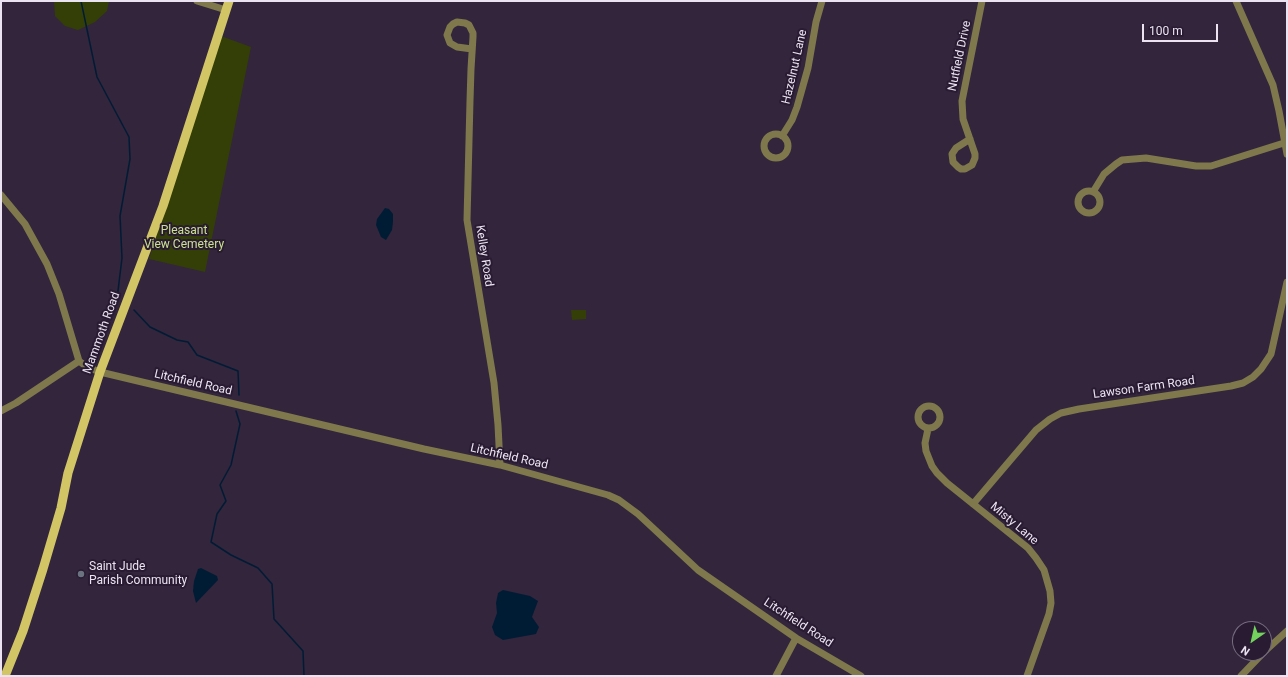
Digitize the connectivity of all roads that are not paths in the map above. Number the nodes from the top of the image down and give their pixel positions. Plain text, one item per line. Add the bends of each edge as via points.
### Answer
1 (197, 1) edge
2 (822, 1) edge
3 (982, 1) edge
4 (1236, 1) edge
5 (228, 6) edge
6 (472, 48) dead end
7 (782, 136) dead end
8 (970, 139) dead end
9 (1286, 142) edge
10 (1287, 154) edge
11 (1093, 192) dead end
12 (1, 195) edge
13 (1287, 282) edge
14 (79, 361) junction
15 (100, 372) junction
16 (1, 411) edge
17 (928, 429) dead end
18 (500, 465) junction
19 (973, 504) junction
20 (1287, 631) edge
21 (796, 638) junction
22 (1272, 645) edge
23 (1256, 661) edge
24 (5, 676) edge
25 (776, 676) edge
26 (861, 676) edge
27 (1027, 676) edge
28 (1241, 676) edge

1 - 5 street
2 - 7 street, Hazelnut Lane via 797,107
3 - 8 street, Nutfield Drive via 962,101 963,119
4 - 9 street via 1273,86
5 - 15 main road, Mammoth Road via 163,206
6 - 18 street, Kelley Road via 467,220 494,383
9 - 10 street
9 - 11 street via 1211,166 1146,158 1122,160 1104,174
12 - 14 street via 25,224 47,264
13 - 19 street, Lawson Farm Road via 1271,354 1253,377 1231,386 1079,409 1061,414 1036,430
14 - 15 street, Litchfield Road
14 - 16 street
15 - 18 street, Litchfield Road
15 - 24 main road, Mammoth Road via 68,473 61,508 41,577
17 - 19 street, Misty Lane via 925,443 932,466 948,484
18 - 21 street, Litchfield Road via 619,500 638,514 698,570
19 - 27 street, Misty Lane via 1028,548 1047,579 1051,603 1049,614
20 - 22 street
21 - 25 street
21 - 26 street, Litchfield Road
23 - 28 street

